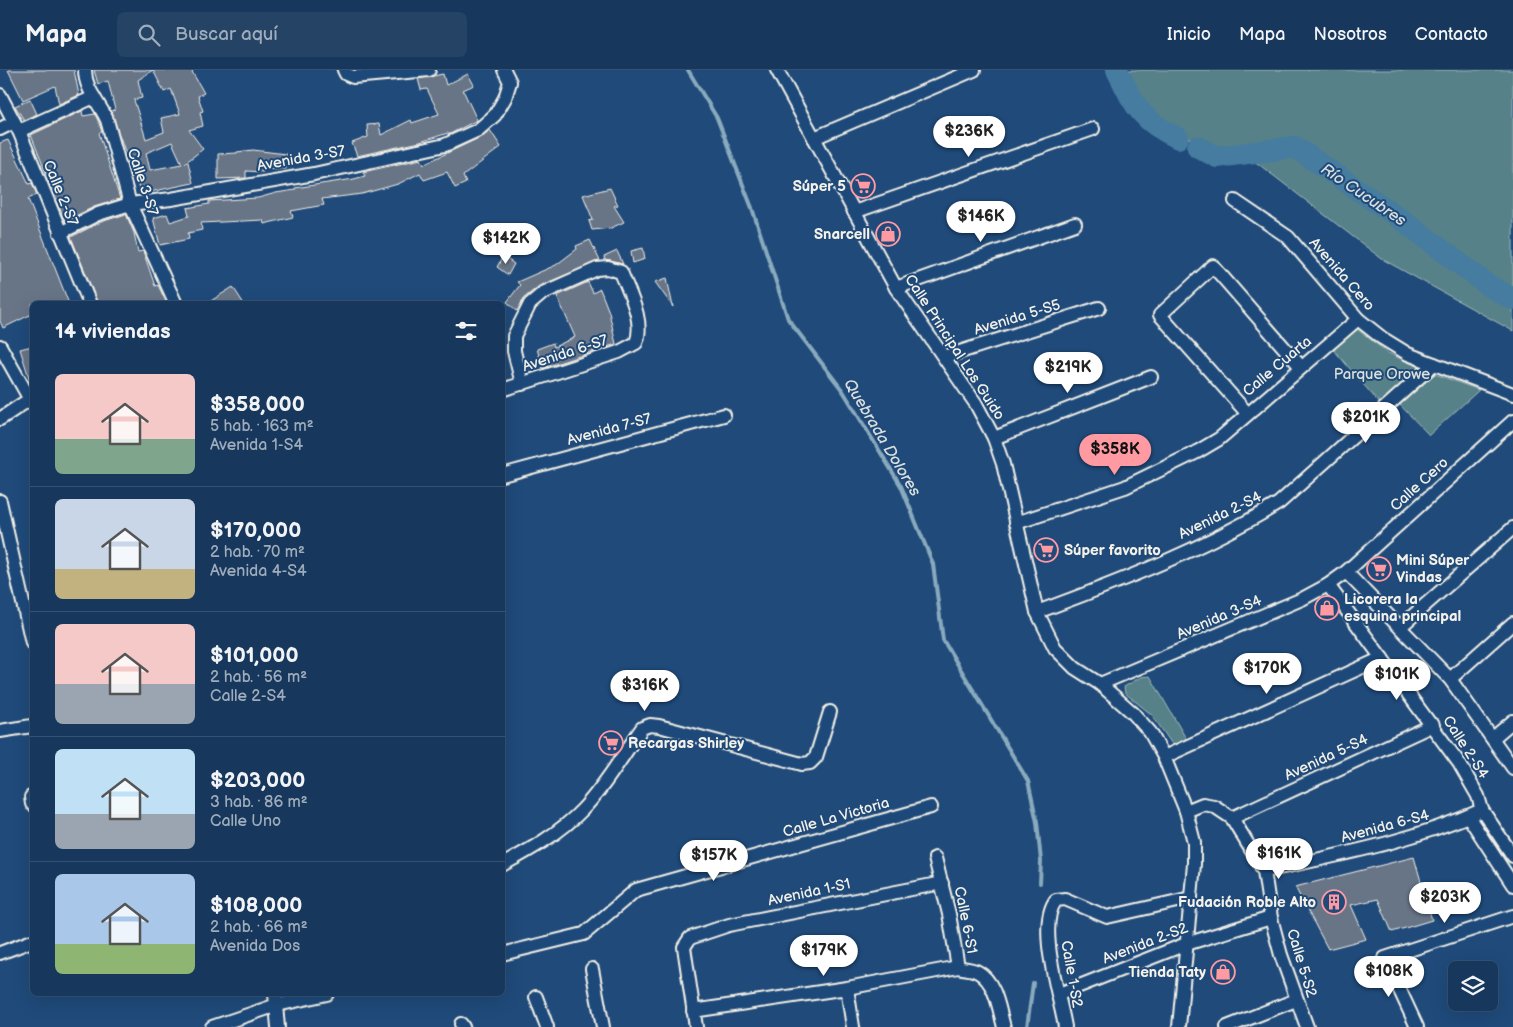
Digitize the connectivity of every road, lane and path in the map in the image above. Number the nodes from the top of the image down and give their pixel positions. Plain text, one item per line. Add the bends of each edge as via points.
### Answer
1 (85, 70) edge
2 (429, 70) edge
3 (504, 70) edge
4 (777, 70) edge
5 (974, 70) edge
6 (345, 72) edge
7 (0, 95) edge
8 (94, 97) junction
9 (16, 126) junction
10 (0, 129) edge
11 (1093, 129) dead end
12 (814, 138) junction
13 (1235, 201) dead end
14 (130, 204) junction
15 (854, 212) junction
16 (1075, 224) dead end
17 (60, 233) junction
18 (896, 288) junction
19 (89, 301) edge
20 (175, 301) edge
21 (1099, 308) dead end
22 (1358, 319) junction
23 (0, 346) edge
24 (944, 357) junction
25 (1434, 364) junction
26 (1301, 366) junction
27 (1151, 377) dead end
28 (522, 384) junction
29 (505, 389) edge
30 (1513, 394) edge
31 (30, 399) edge
32 (30, 402) edge
33 (1247, 413) junction
34 (724, 414) dead end
35 (0, 419) edge
36 (1513, 421) edge
37 (994, 438) junction
38 (505, 474) edge
39 (0, 501) edge
40 (1016, 523) junction
41 (1513, 528) edge
42 (1346, 572) junction
43 (1328, 585) junction
44 (1036, 612) junction
45 (1513, 624) edge
46 (1400, 628) junction
47 (30, 634) edge
48 (1382, 658) junction
49 (1450, 679) junction
50 (1100, 684) junction
51 (830, 712) dead end
52 (1513, 721) edge
53 (1433, 725) junction
54 (30, 726) edge
55 (0, 731) edge
56 (1493, 738) junction
57 (1164, 757) junction
58 (1513, 768) edge
59 (931, 807) dead end
60 (1482, 810) junction
61 (1186, 811) junction
62 (1468, 816) junction
63 (1232, 818) junction
64 (1513, 856) edge
65 (935, 858) dead end
66 (505, 864) edge
67 (1264, 871) junction
68 (942, 882) junction
69 (1513, 885) edge
70 (1191, 898) junction
71 (1513, 916) edge
72 (1271, 918) junction
73 (30, 941) edge
74 (1186, 944) junction
75 (0, 953) edge
76 (505, 953) edge
77 (958, 967) junction
78 (592, 969) dead end
79 (847, 988) junction
80 (1059, 994) junction
81 (310, 996) edge
82 (536, 997) dead end
83 (276, 1000) edge
84 (1296, 1000) junction
85 (693, 1011) junction
86 (212, 1027) edge
87 (278, 1027) edge
88 (547, 1027) edge
89 (603, 1027) edge
90 (696, 1027) edge
91 (853, 1027) edge
92 (1004, 1027) edge
93 (1065, 1027) edge
94 (1179, 1027) edge
95 (1227, 1027) edge
96 (1307, 1027) edge
97 (1417, 1027) edge

1 - 8 street, Calle 3-S7 via 87,87
2 - 6 street via 353,77
3 - 14 street, Avenida 3-S7 via 510,82 495,115 478,130 446,145 314,174
4 - 12 street, Calle Principal Los Guido
5 - 12 street
7 - 9 street, Calle 2-S7
8 - 9 street
8 - 14 street, Calle 3-S7 via 107,120
9 - 10 street
9 - 17 street, Calle 2-S7
11 - 15 street
12 - 15 street, Calle Principal Los Guido
13 - 22 street, Avenida Cero via 1288,237
14 - 17 street, Avenida 3-S7 via 98,214
14 - 20 street, Calle 3-S7
15 - 18 street, Calle Principal Los Guido
16 - 18 street
17 - 19 street, Calle 2-S7
18 - 24 street, Calle Principal Los Guido
21 - 24 street, Avenida 5-S5
22 - 25 street, Avenida Cero via 1408,354
22 - 26 street, Calle Cuarta
23 - 31 street
24 - 37 street, Calle Principal Los Guido via 976,404
25 - 30 street, Avenida Cero
25 - 44 street, Avenida 2-S4 via 1279,503 1251,520 1110,585
26 - 33 street, Calle Cuarta
26 - 33 street via 1213,266 1160,315
27 - 37 street
28 - 28 street, Avenida 6-S7 via 514,336 530,304 543,293 596,269 621,272 638,320 640,334 636,343 619,352
28 - 29 street, Avenida 6-S7
32 - 35 street
33 - 40 street, Calle Cuarta via 1219,439 1125,487
34 - 38 street, Avenida 7-S7
36 - 42 street, Calle Cero
37 - 40 street, Calle Principal Los Guido
39 - 47 street
40 - 44 street, Calle Principal Los Guido
41 - 46 street
42 - 43 street, Avenida 3-S4
42 - 46 street
43 - 48 street, Calle 2-S4
43 - 50 street, Avenida 3-S4
44 - 50 street, Calle Principal Los Guido via 1055,648 1075,668
45 - 49 street
46 - 49 street
48 - 53 street, Calle 2-S4
48 - 57 street
49 - 56 street
50 - 57 street, Calle Principal Los Guido via 1150,732
51 - 66 street via 816,758 802,764 659,726 642,728 583,810 526,853
52 - 56 street
53 - 60 street, Calle 2-S4 via 1478,796
53 - 63 street, Avenida 5-S4
54 - 55 street
56 - 58 street
57 - 61 street, Calle Principal Los Guido
59 - 76 street, Calle La Victoria via 636,890 584,934
60 - 62 street, Avenida 6-S4
60 - 64 street, Calle 2-S4
61 - 63 street, Calle 5-S2 via 1203,804 1214,806
61 - 70 street, Calle Principal Los Guido via 1194,842
62 - 67 street, Avenida 6-S4 via 1385,845
62 - 69 street
63 - 67 street, Calle 5-S2
65 - 68 street, Calle 6-S1
67 - 72 street, Calle 5-S2
68 - 77 street, Calle 6-S1
68 - 85 street, Avenida 1-S1 via 729,925 690,938 684,948
70 - 74 street, Calle Principal Los Guido
70 - 80 street, Calle 1-S2 via 1107,917 1065,899 1056,900 1050,907 1048,924
71 - 97 street via 1385,958
72 - 74 street, Avenida 2-S2
72 - 84 street, Calle 5-S2
73 - 75 street
74 - 80 street, Avenida 2-S2
74 - 94 street, Calle Principal Los Guido
77 - 79 street
77 - 92 street, Calle 6-S1 via 979,972 988,981
78 - 89 street
79 - 85 street
79 - 91 street
80 - 93 street, Calle 1-S2
81 - 83 street
82 - 88 street
83 - 86 street
83 - 87 street
84 - 95 street
84 - 96 street, Calle 5-S2
85 - 90 street

